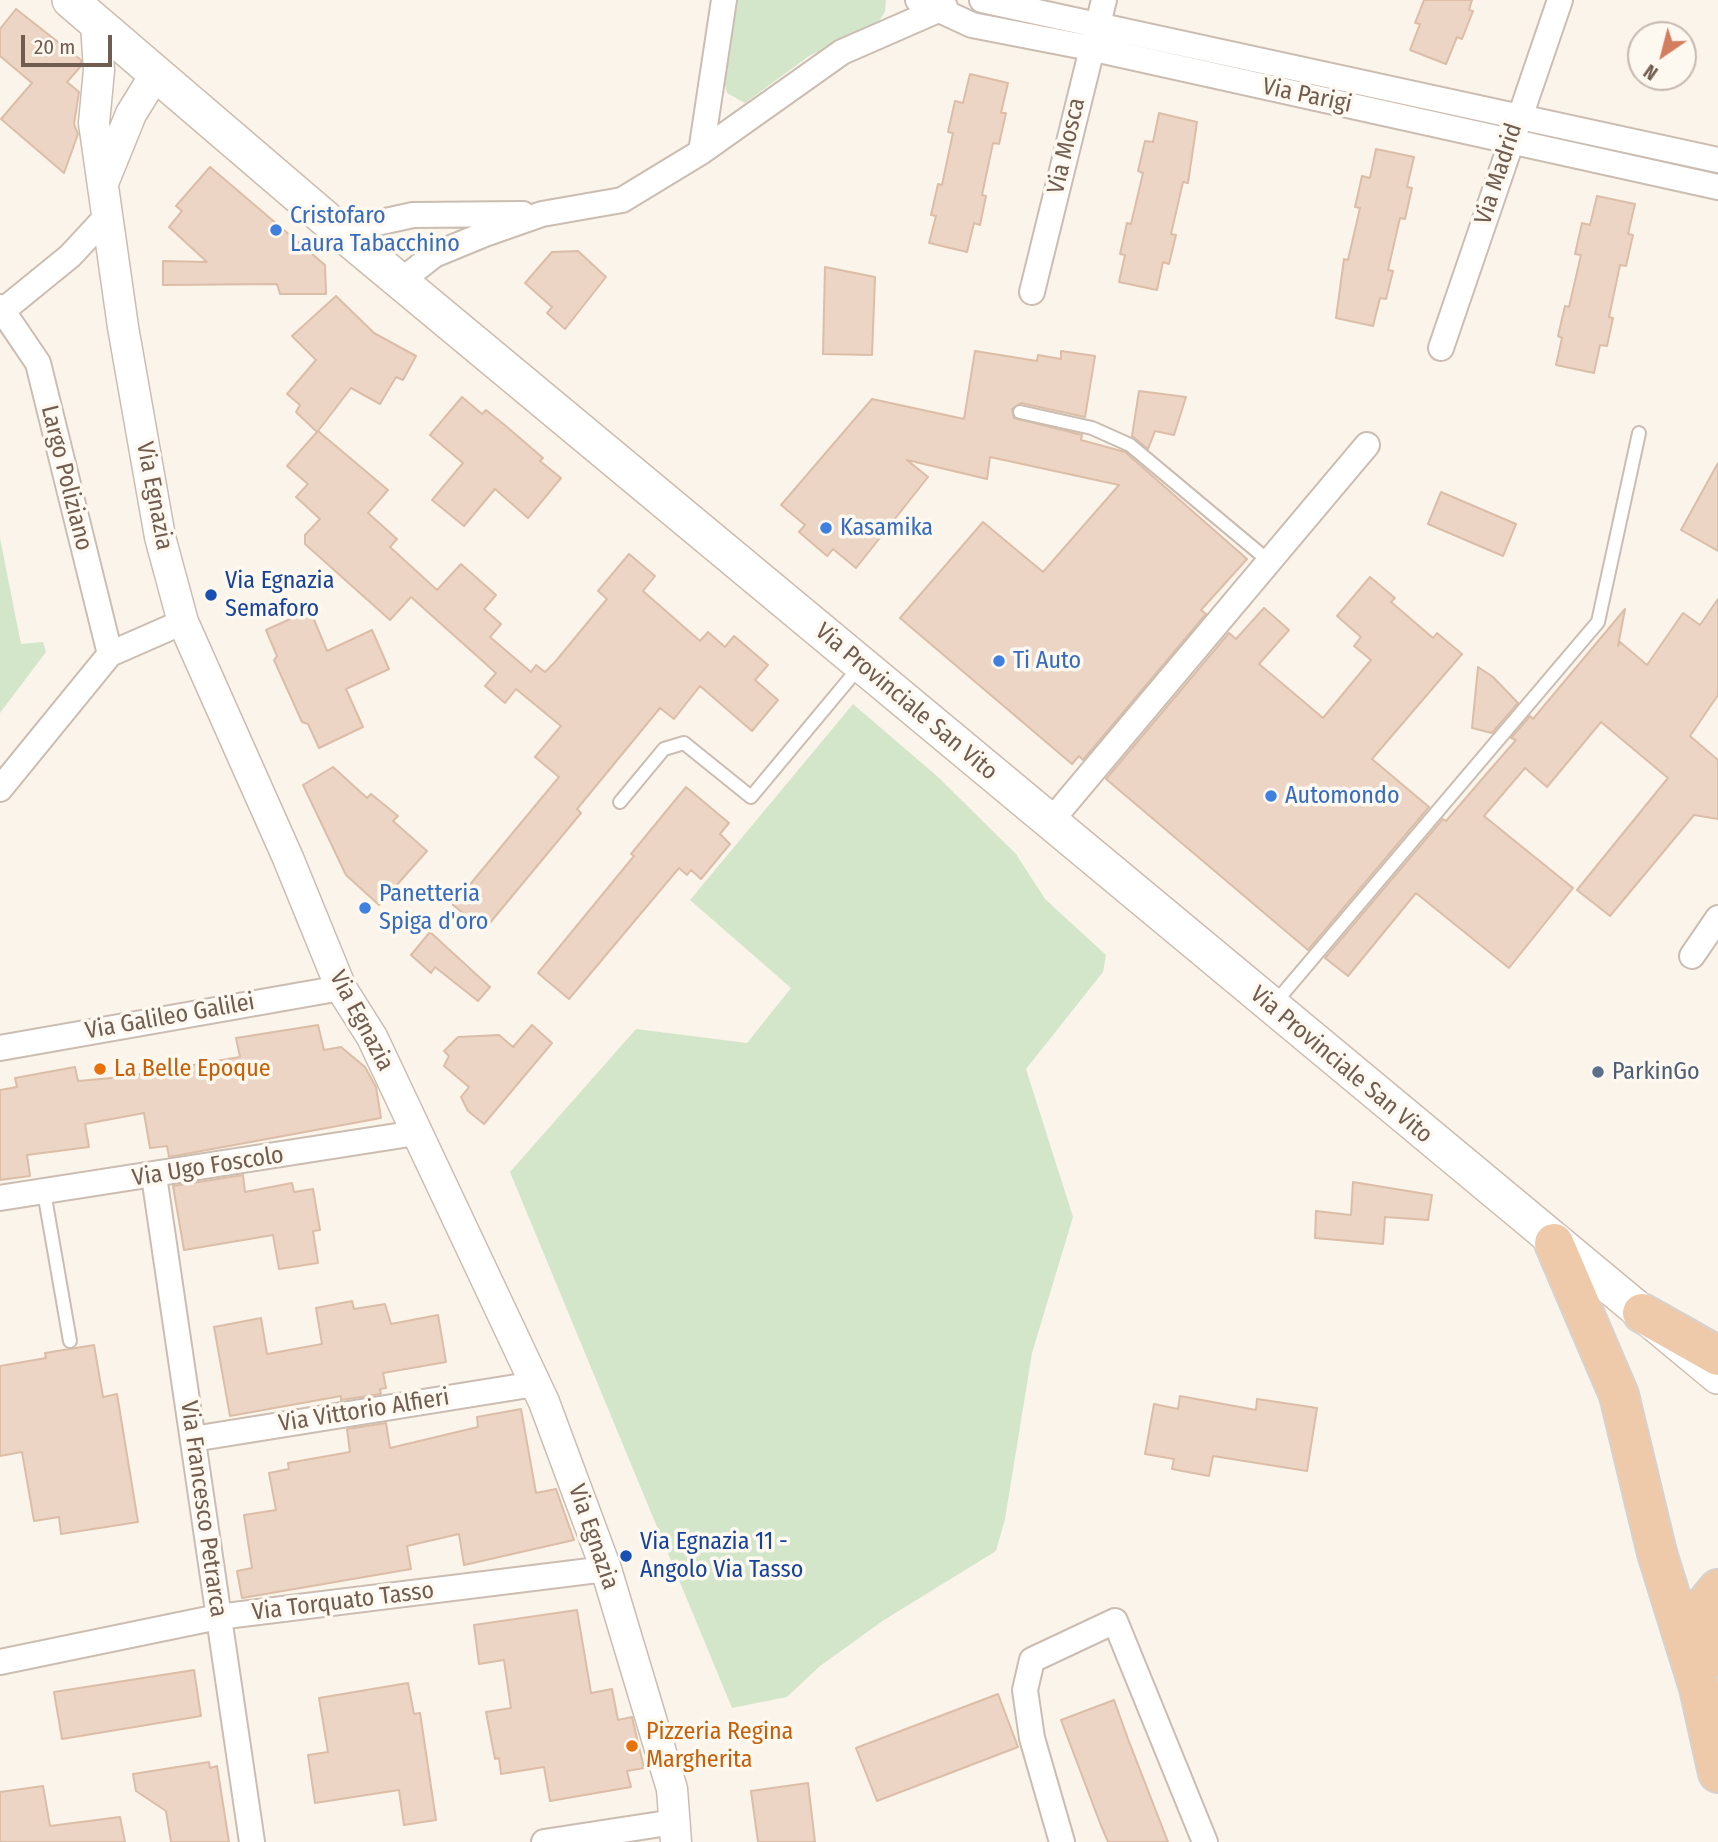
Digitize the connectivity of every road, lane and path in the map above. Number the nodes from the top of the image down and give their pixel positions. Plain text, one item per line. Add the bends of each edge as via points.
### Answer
1 (69, 0) edge
2 (724, 0) edge
3 (973, 0) edge
4 (982, 0) edge
5 (1104, 0) edge
6 (1560, 0) edge
7 (927, 4) edge
8 (93, 12) edge
9 (1093, 37) junction
10 (155, 75) junction
11 (1514, 129) junction
12 (701, 152) junction
13 (1718, 160) edge
14 (102, 183) junction
15 (1718, 187) edge
16 (109, 214) junction
17 (542, 214) junction
18 (348, 238) junction
19 (401, 281) junction
20 (1032, 292) dead end
21 (1, 310) edge
22 (1441, 348) dead end
23 (1020, 412) dead end
24 (1639, 433) dead end
25 (1367, 445) dead end
26 (1270, 562) junction
27 (183, 622) junction
28 (110, 654) junction
29 (861, 665) junction
30 (0, 789) edge
31 (620, 802) dead end
32 (1050, 822) junction
33 (1718, 918) edge
34 (1692, 956) dead end
35 (341, 988) junction
36 (1272, 1007) junction
37 (0, 1048) edge
38 (416, 1132) junction
39 (154, 1176) junction
40 (44, 1192) junction
41 (0, 1198) edge
42 (1554, 1242) junction
43 (1642, 1313) junction
44 (70, 1341) dead end
45 (1718, 1356) edge
46 (1718, 1376) edge
47 (535, 1384) junction
48 (193, 1439) junction
49 (606, 1569) junction
50 (1718, 1589) edge
51 (219, 1617) junction
52 (0, 1662) edge
53 (1699, 1688) junction
54 (1718, 1773) edge
55 (675, 1832) edge
56 (252, 1842) edge
57 (544, 1842) edge
58 (1062, 1842) edge
59 (1205, 1842) edge

1 - 8 main road, Via Provinciale San Vito
2 - 12 street
3 - 7 street
4 - 9 street, Via Parigi
5 - 9 street, Via Mosca
6 - 11 street, Via Madrid
7 - 9 street, Via Parigi via 972,25
7 - 12 street via 842,52
8 - 10 main road, Via Provinciale San Vito
8 - 14 street, Via Egnazia via 99,70 94,123
9 - 11 street, Via Parigi
9 - 20 street, Via Mosca
10 - 14 street via 131,114
10 - 18 main road, Via Provinciale San Vito
11 - 13 street, Via Parigi
11 - 15 street, Via Parigi
11 - 22 street, Via Madrid
12 - 17 street via 622,200
14 - 16 street, Via Egnazia
16 - 21 street via 70,256
16 - 27 street, Via Egnazia via 123,327 160,537
17 - 18 street via 413,215 372,224
17 - 19 street via 434,255
18 - 19 main road, Via Provinciale San Vito
19 - 29 main road, Via Provinciale San Vito
21 - 28 street, Largo Poliziano via 38,363
23 - 26 lane via 1092,428 1130,445
24 - 36 lane via 1598,622
25 - 26 street
26 - 32 street
27 - 28 street
27 - 35 street, Via Egnazia
28 - 30 street
29 - 31 lane via 751,797 684,743 664,748
29 - 32 main road, Via Provinciale San Vito
32 - 36 main road, Via Provinciale San Vito
33 - 34 street
35 - 37 street, Via Galileo Galilei
35 - 38 street, Via Egnazia via 372,1037
36 - 42 main road, Via Provinciale San Vito
38 - 39 street, Via Ugo Foscolo
38 - 47 street, Via Egnazia
39 - 40 street, Via Ugo Foscolo
39 - 48 street, Via Francesco Petrarca
40 - 41 street, Via Ugo Foscolo
40 - 44 lane
42 - 43 main road, Via Provinciale San Vito
42 - 53 highway via 1619,1395 1657,1553
43 - 45 highway
43 - 46 main road, Via Provinciale San Vito
47 - 48 street, Via Vittorio Alfieri
47 - 49 street, Via Egnazia
48 - 51 street, Via Francesco Petrarca
49 - 51 street, Via Torquato Tasso
49 - 55 street, Via Egnazia via 672,1789
50 - 53 highway via 1704,1605
51 - 52 street, Via Torquato Tasso
51 - 56 street, Via Francesco Petrarca
53 - 54 highway
55 - 57 street
58 - 59 street via 1032,1738 1025,1690 1032,1660 1115,1620

